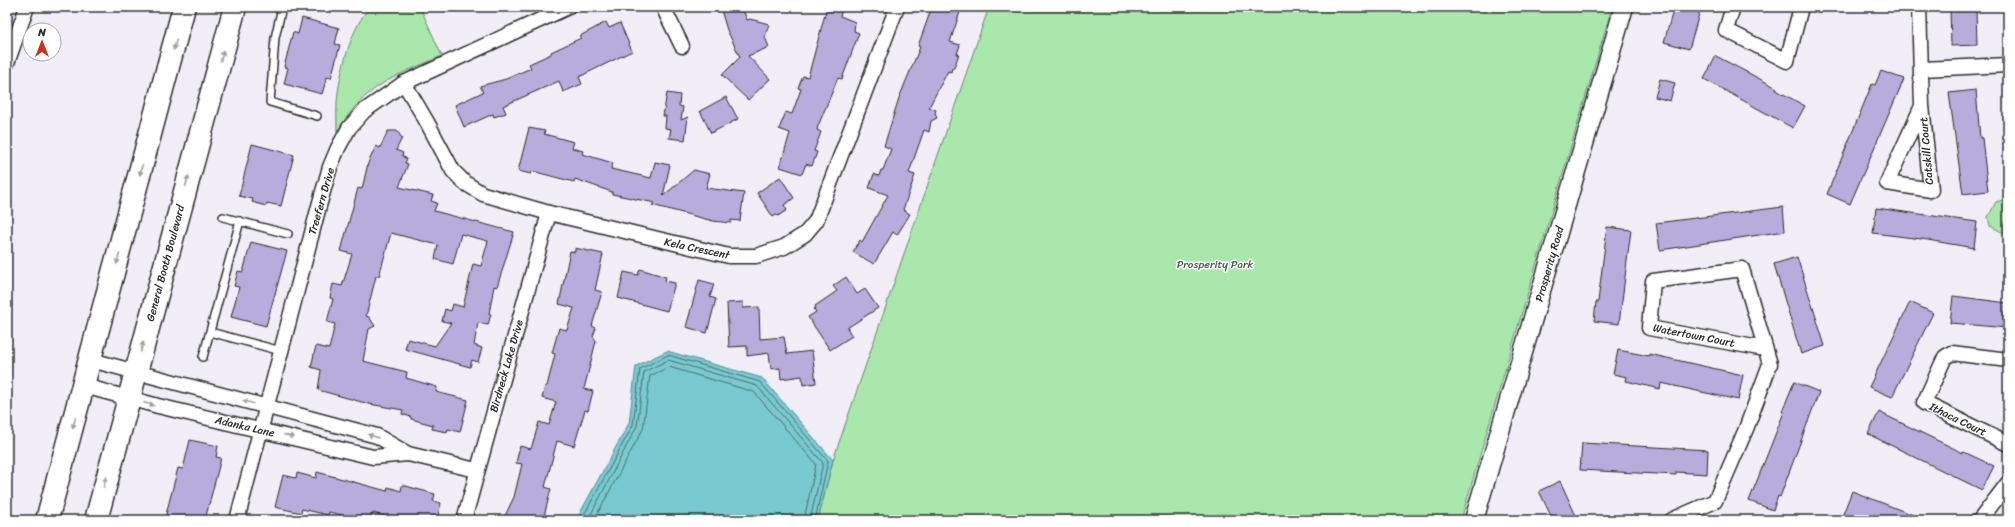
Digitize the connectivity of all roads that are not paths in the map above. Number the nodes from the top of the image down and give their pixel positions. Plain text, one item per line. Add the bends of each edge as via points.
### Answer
1 (27, 7) edge
2 (184, 7) edge
3 (235, 7) edge
4 (282, 7) edge
5 (568, 7) edge
6 (663, 7) edge
7 (897, 7) edge
8 (1624, 7) edge
9 (1733, 7) edge
10 (1801, 7) edge
11 (1919, 7) edge
12 (682, 46) dead end
13 (7, 63) edge
14 (2008, 64) edge
15 (1922, 69) junction
16 (404, 83) junction
17 (1922, 106) junction
18 (317, 116) dead end
19 (549, 213) junction
20 (223, 217) dead end
21 (240, 221) junction
22 (288, 234) dead end
23 (210, 332) junction
24 (1765, 349) junction
25 (281, 351) junction
26 (203, 357) dead end
27 (91, 360) junction
28 (2008, 360) edge
29 (135, 372) junction
30 (84, 386) junction
31 (128, 398) junction
32 (266, 407) junction
33 (260, 430) junction
34 (2008, 444) edge
35 (408, 454) junction
36 (476, 470) junction
37 (2008, 483) edge
38 (47, 520) edge
39 (96, 520) edge
40 (237, 520) edge
41 (464, 520) edge
42 (1474, 520) edge
43 (1672, 520) edge
44 (1980, 520) edge

1 - 13 street
2 -> 27 highway
29 -> 3 highway, General Booth Boulevard
4 - 18 lane via 275,38 270,102
5 - 16 street, Treefern Drive
6 - 12 street
7 - 19 street, Kela Crescent via 816,221 804,234 784,247 756,256 729,256
8 - 42 street, Prosperity Road
9 - 10 street via 1726,30 1787,61
11 - 15 street, Catskill Court
14 - 15 street
15 - 17 street, Catskill Court
16 - 19 street, Kela Crescent via 453,171 465,183 483,194
16 - 25 street, Treefern Drive via 364,111 349,128 338,148 321,199
17 - 17 street, Catskill Court via 1887,183 1931,190
19 - 36 street, Birdneck Lake Drive
20 - 21 lane
21 - 22 lane
21 - 23 lane
23 - 25 lane
23 - 26 lane
24 - 24 street, Watertown Court via 1742,269 1653,281 1649,328
24 - 43 street, Watertown Court via 1770,364 1715,501
25 - 32 street, Treefern Drive
27 - 29 street, Adanka Lane
27 - 30 highway
28 - 34 street, Ithaca Court via 1952,353 1945,357 1924,403
29 - 31 highway, General Booth Boulevard
32 -> 29 street, Adanka Lane
30 - 31 street, Adanka Lane
30 -> 38 highway
31 -> 33 street, Adanka Lane
39 -> 31 highway, General Booth Boulevard
32 - 33 street, Treefern Drive
35 -> 32 street, Adanka Lane via 377,436
33 -> 35 street, Adanka Lane via 373,457
33 - 40 street, Treefern Drive
35 - 36 street, Adanka Lane
36 - 41 street, Birdneck Lake Drive
37 - 44 street

